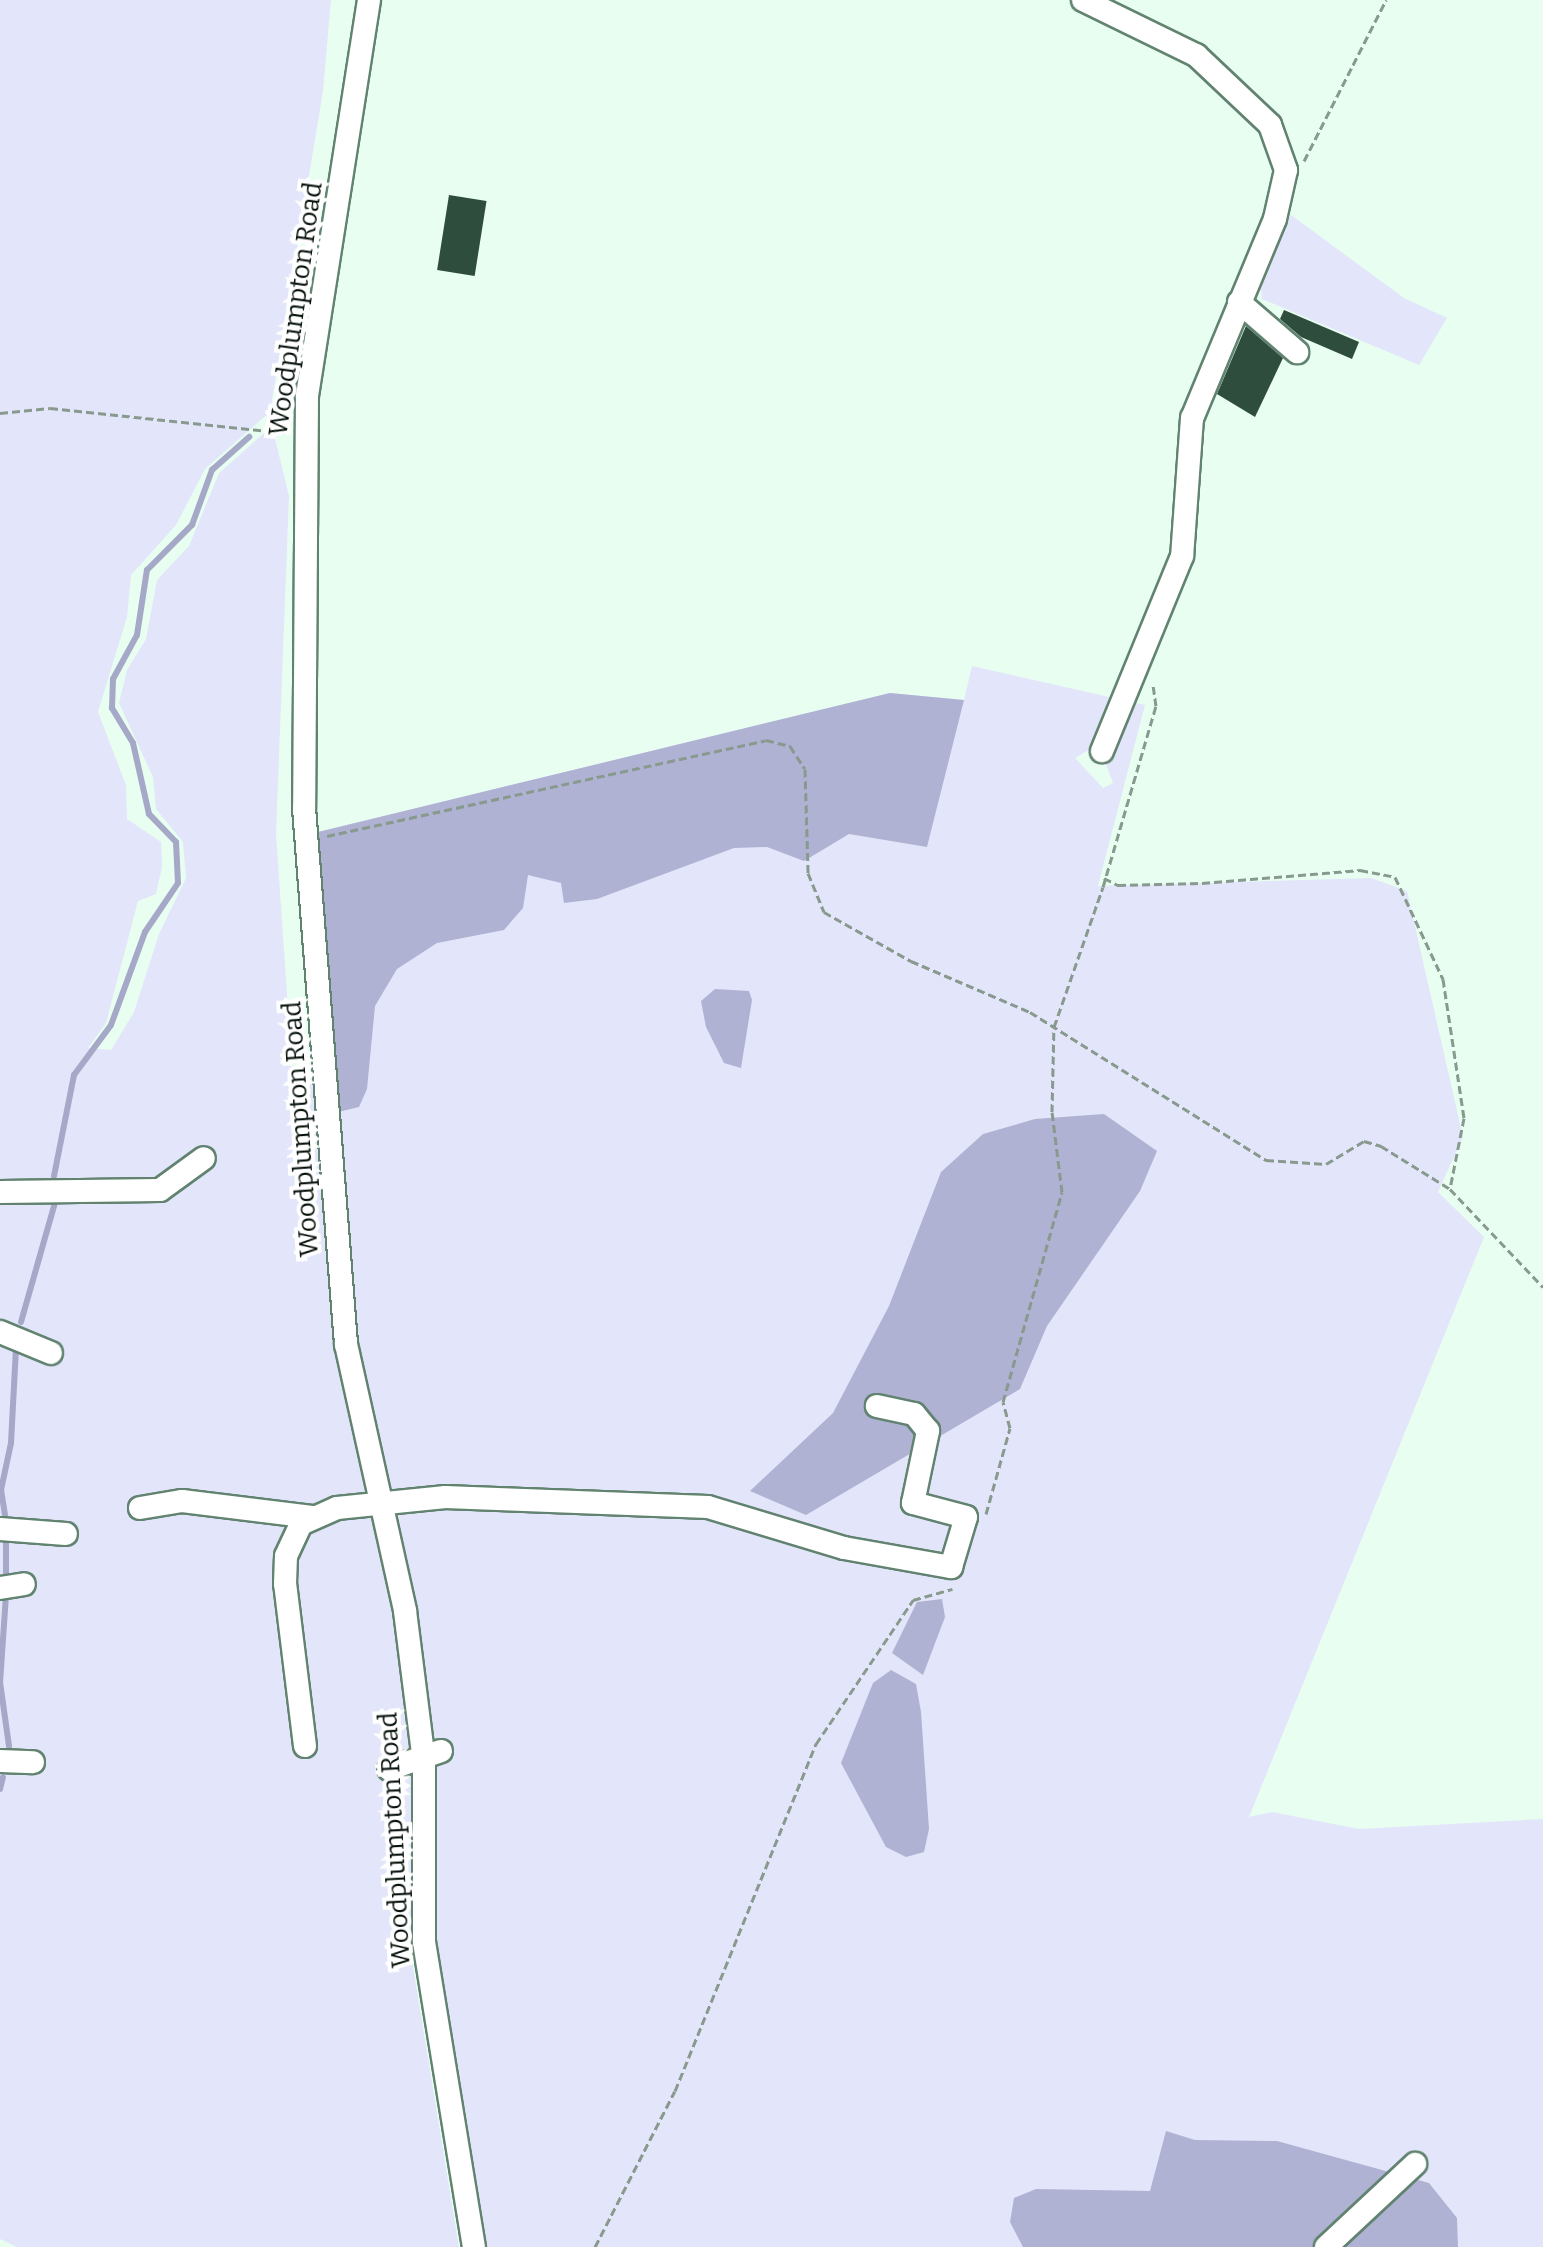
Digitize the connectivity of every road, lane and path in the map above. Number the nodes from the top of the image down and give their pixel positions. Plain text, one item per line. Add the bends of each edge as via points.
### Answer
1 (369, 0) edge
2 (1083, 0) edge
3 (1386, 0) edge
4 (1286, 170) junction
5 (1239, 302) junction
6 (1297, 352) dead end
7 (0, 413) edge
8 (304, 435) junction
9 (1148, 647) junction
10 (1102, 751) dead end
11 (307, 841) junction
12 (1104, 878) junction
13 (1054, 1027) junction
14 (204, 1158) dead end
15 (1450, 1189) junction
16 (0, 1192) edge
17 (1543, 1287) edge
18 (0, 1332) edge
19 (51, 1353) dead end
20 (877, 1406) dead end
21 (381, 1504) junction
22 (140, 1508) dead end
23 (312, 1517) junction
24 (982, 1527) dead end
25 (0, 1529) edge
26 (66, 1534) dead end
27 (24, 1584) dead end
28 (966, 1585) dead end
29 (0, 1588) edge
30 (305, 1746) dead end
31 (432, 1754) junction
32 (0, 1761) edge
33 (33, 1762) dead end
34 (389, 1769) dead end
35 (1415, 2164) dead end
36 (474, 2247) edge
37 (595, 2247) edge
38 (1326, 2247) edge

1 - 8 street, Woodplumpton Road
2 - 4 street via 1196,55 1270,125
3 - 4 path via 1299,171
4 - 5 street via 1275,219
5 - 6 street
5 - 9 street via 1192,418 1182,556
7 - 8 path via 50,408
8 - 11 street, Woodplumpton Road
9 - 10 street
9 - 12 path via 1156,706
11 - 13 path via 766,740 790,746 805,769 808,873 824,912
11 - 21 street, Woodplumpton Road via 346,1344
12 - 13 path
12 - 15 path via 1118,885 1202,883 1360,870 1395,877 1443,979 1464,1118
13 - 15 path via 1266,1160 1326,1164 1364,1141
13 - 24 path via 1052,1112 1062,1192 1003,1402 1010,1428
14 - 16 street via 160,1190
15 - 17 path
18 - 19 street
20 - 21 street via 914,1414 928,1431 913,1503 966,1517 951,1567 844,1548 708,1507 445,1497
21 - 23 street
21 - 31 street, Woodplumpton Road
22 - 23 street via 182,1501
23 - 30 street via 290,1543 285,1584
25 - 26 street
27 - 29 street
28 - 37 path via 913,1600 816,1744 675,2091
31 - 34 street
31 - 36 street, Woodplumpton Road via 424,1942
32 - 33 street
35 - 38 street

